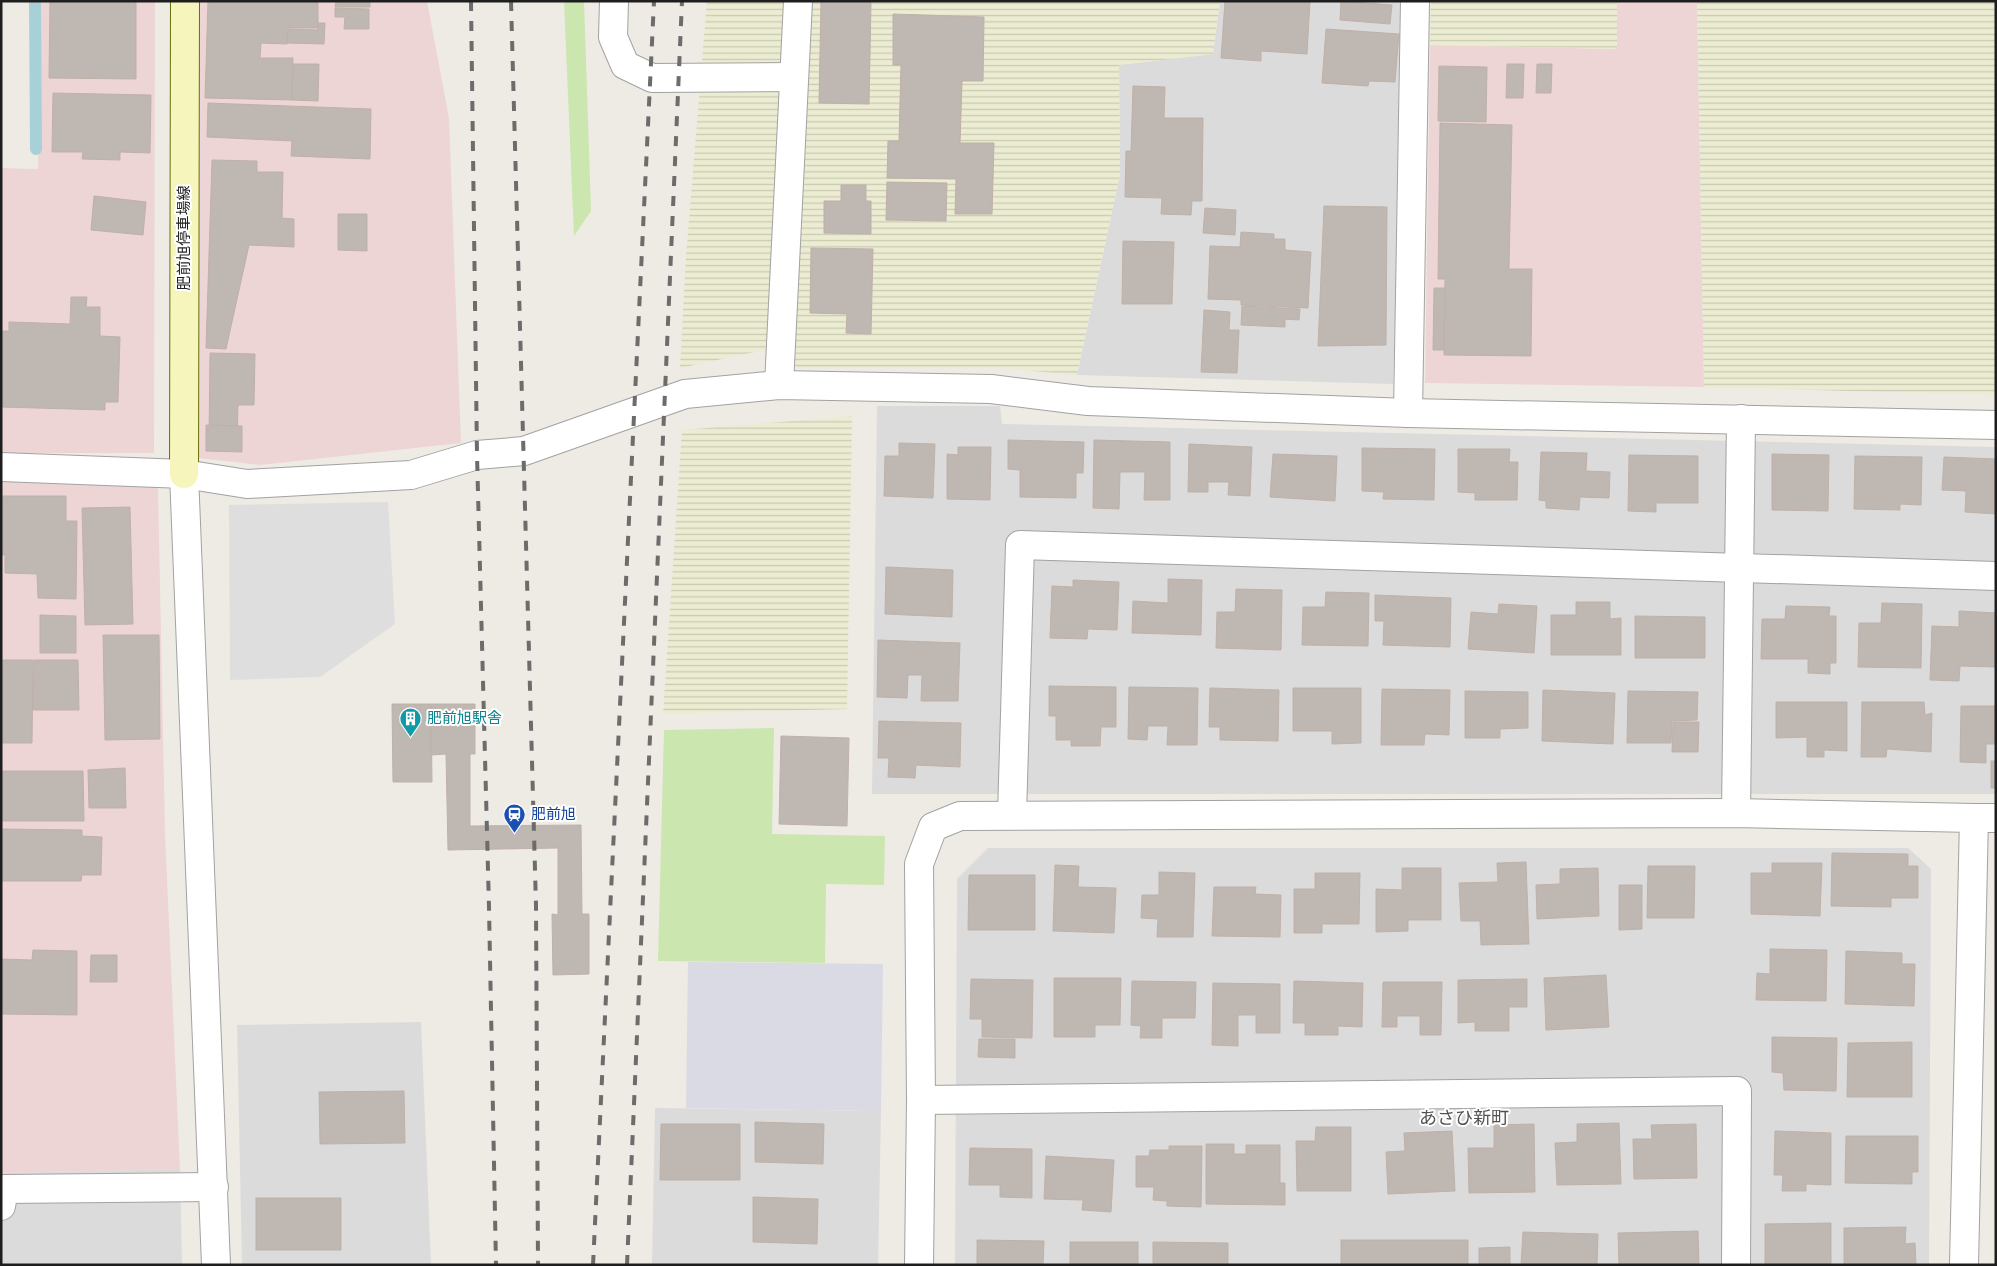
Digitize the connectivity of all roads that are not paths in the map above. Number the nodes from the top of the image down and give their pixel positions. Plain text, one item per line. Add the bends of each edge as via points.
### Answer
1 (185, 1) edge
2 (614, 1) edge
3 (798, 1) edge
4 (1415, 1) edge
5 (794, 77) junction
6 (779, 384) junction
7 (1408, 414) junction
8 (1741, 419) junction
9 (1996, 425) edge
10 (1, 467) edge
11 (184, 474) junction
12 (1739, 568) junction
13 (1996, 576) edge
14 (1736, 813) junction
15 (1012, 815) junction
16 (1985, 818) edge
17 (922, 1100) junction
18 (214, 1187) junction
19 (1, 1206) edge
20 (216, 1265) edge
21 (919, 1265) edge
22 (1736, 1265) edge
23 (1964, 1265) edge

1 - 11 main road, 肥前旭停車場線
2 - 5 street via 612,37 625,65 652,78
3 - 5 street
4 - 7 street
5 - 6 street
6 - 7 street via 991,389 1088,401
6 - 11 street via 685,394 524,450 477,454 411,475 247,484
7 - 8 street
8 - 9 street
8 - 12 street
10 - 11 street
11 - 18 street
12 - 13 street
12 - 14 street
12 - 15 street via 1020,545
14 - 15 street
14 - 16 street
15 - 17 street via 960,816 933,827 919,864
16 - 23 street
17 - 21 street
17 - 22 street via 1737,1091
18 - 19 street via 4,1189
18 - 20 street

